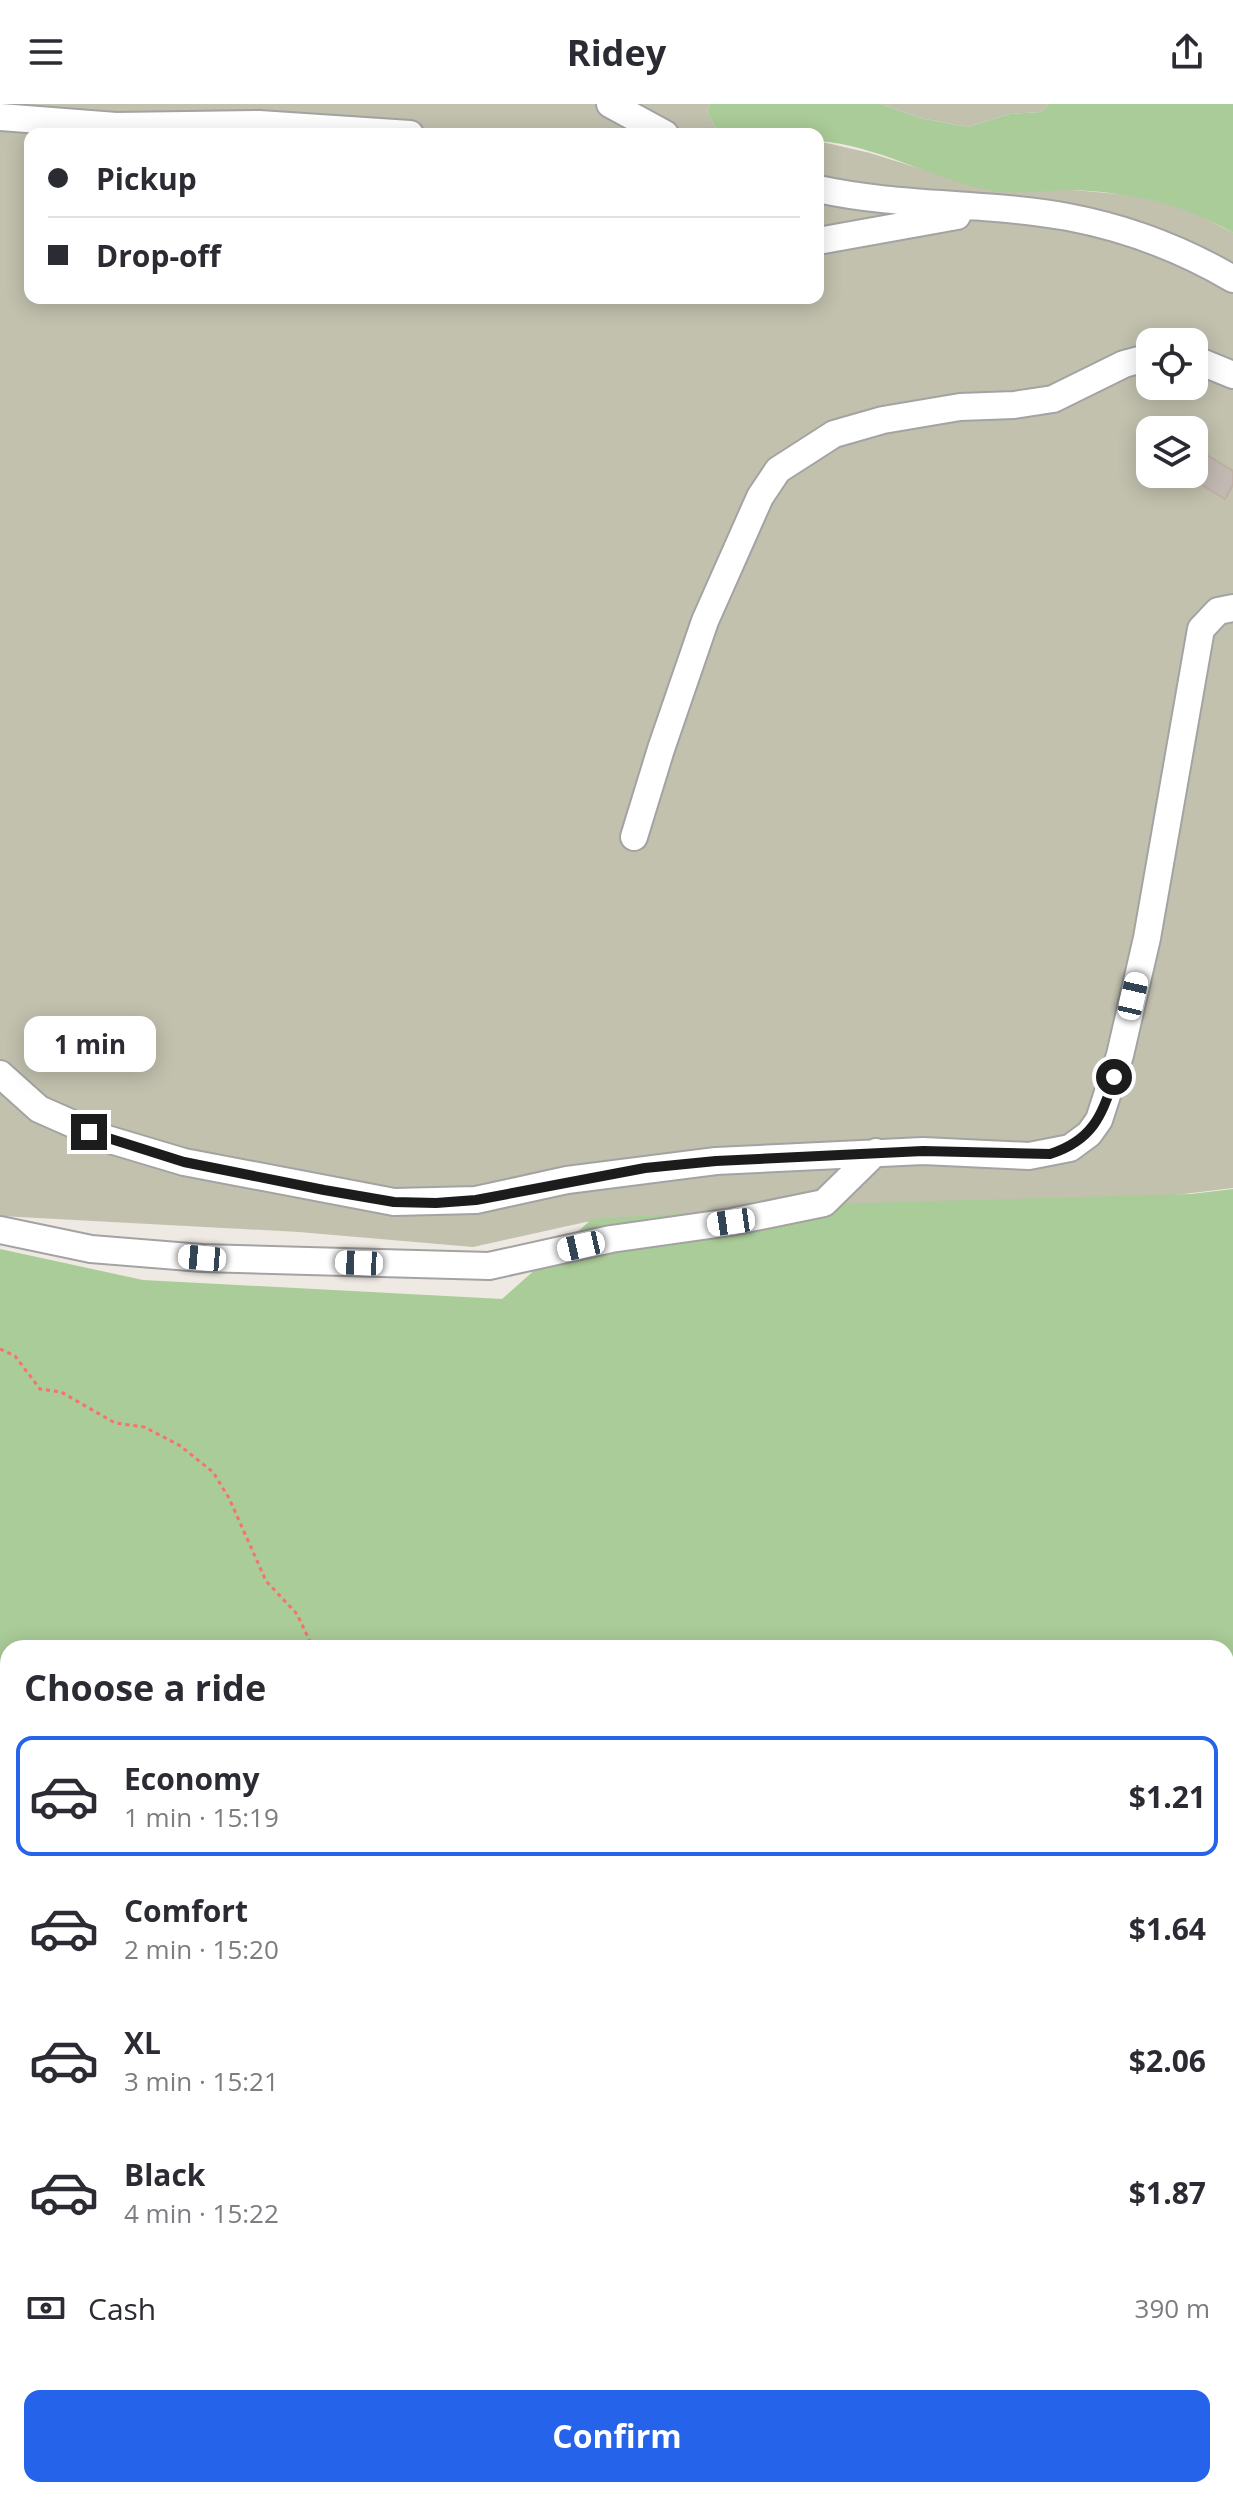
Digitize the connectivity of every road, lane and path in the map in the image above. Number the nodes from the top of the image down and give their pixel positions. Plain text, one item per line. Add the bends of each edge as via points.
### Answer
1 (610, 104) edge
2 (0, 117) edge
3 (319, 128) edge
4 (654, 128) edge
5 (824, 190) edge
6 (1013, 211) junction
7 (824, 240) edge
8 (1233, 279) edge
9 (1136, 361) edge
10 (1208, 365) edge
11 (1233, 375) edge
12 (1233, 608) edge
13 (634, 837) dead end
14 (0, 1074) edge
15 (876, 1152) junction
16 (0, 1230) edge
17 (0, 1349) edge
18 (309, 1640) edge

1 - 4 street
2 - 3 street via 116,126
5 - 6 street
6 - 7 street via 925,220
6 - 8 street via 1068,217 1158,242
9 - 13 street via 1053,399 960,407 834,434 778,470 760,497 705,621
10 - 11 street
12 - 15 street via 1218,611 1201,629 1147,938 1099,1120 1070,1148 1050,1154
14 - 15 street via 39,1109 107,1139 184,1162 394,1202 476,1200 567,1180 702,1162
15 - 16 street via 824,1203 489,1266 202,1258 91,1249
17 - 18 path via 15,1356 40,1389 61,1392 115,1423 144,1427 179,1445 213,1472 266,1581 297,1614

